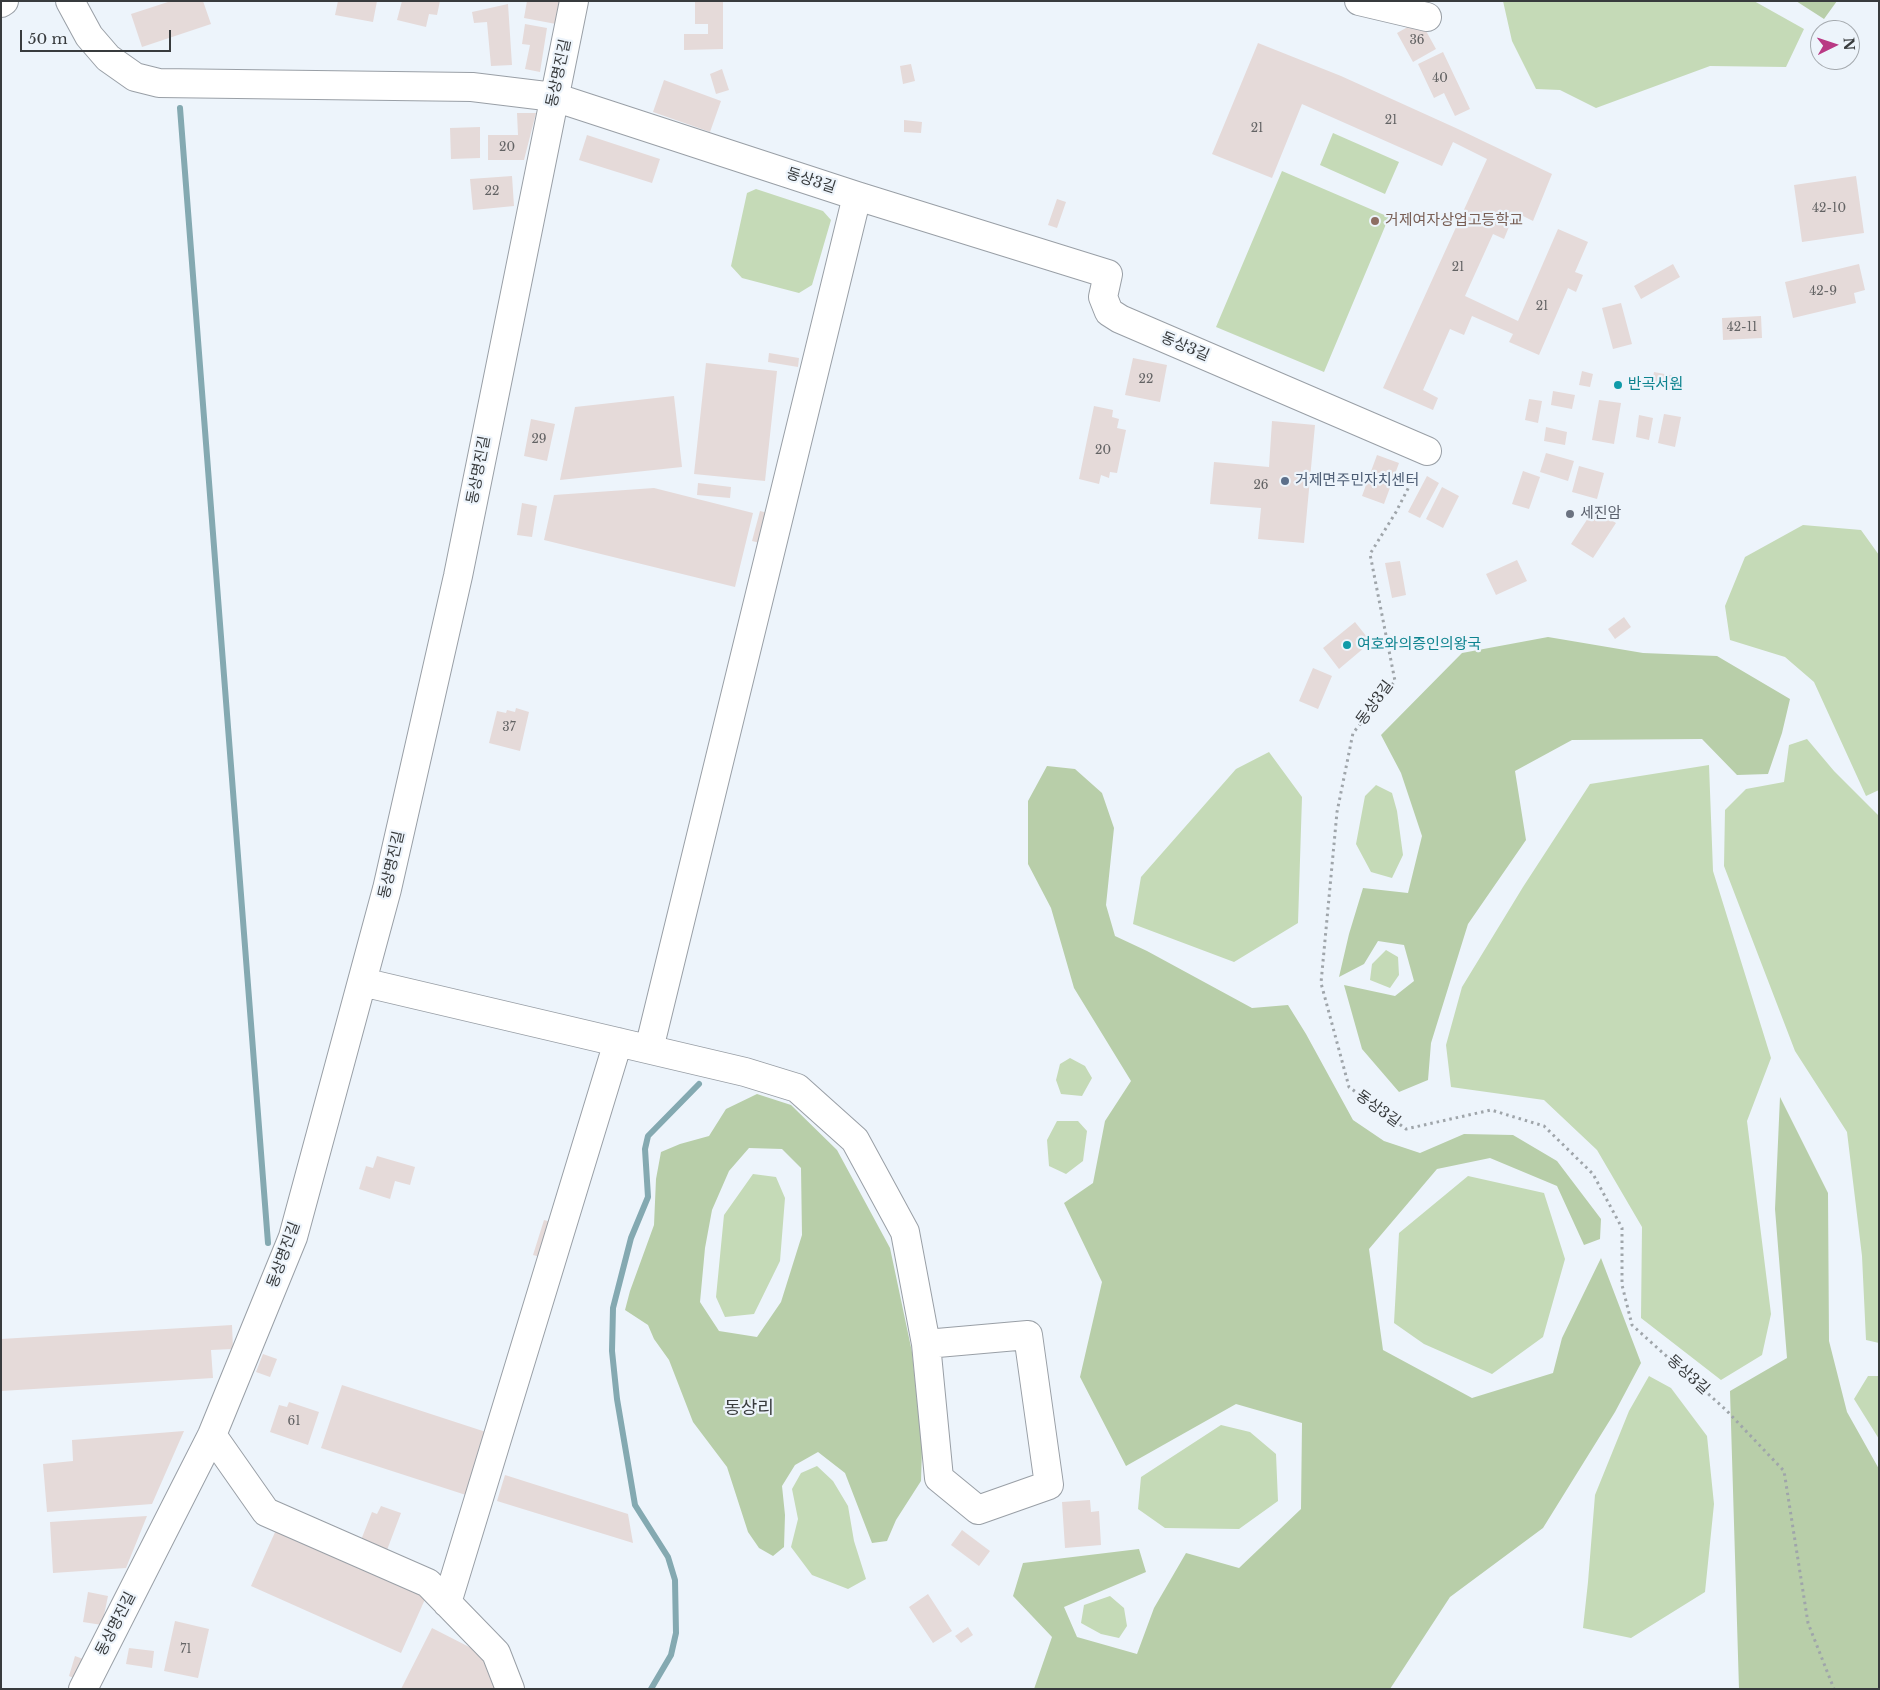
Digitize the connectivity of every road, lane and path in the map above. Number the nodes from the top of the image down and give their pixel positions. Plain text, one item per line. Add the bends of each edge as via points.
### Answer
1 (70, 1) edge
2 (574, 1) edge
3 (1359, 1) edge
4 (1427, 17) dead end
5 (554, 97) junction
6 (857, 196) junction
7 (1428, 451) joint
8 (362, 982) junction
9 (618, 1042) junction
10 (649, 1049) junction
11 (926, 1344) junction
12 (212, 1435) junction
13 (447, 1603) junction
14 (83, 1689) edge
15 (510, 1689) edge
16 (1834, 1689) edge

1 - 5 street, 동상3길 via 89,36 108,58 135,77 159,83 472,87
2 - 5 street, 동상명진길
3 - 4 street
5 - 6 street, 동상3길
5 - 8 street, 동상명진길 via 458,576 389,879
6 - 7 street, 동상3길 via 1108,274 1103,297 1109,312 1120,319
6 - 10 street
7 - 16 path, 동상3길 via 1370,554 1395,681 1353,732 1337,812 1321,983 1349,1087 1406,1129 1491,1110 1544,1126 1593,1174 1622,1228 1622,1286 1632,1325 1726,1410 1784,1471 1808,1624
8 - 9 street
8 - 12 street, 동상명진길 via 293,1237
9 - 10 street
9 - 13 street
10 - 11 street via 797,1088 855,1140 905,1232
11 - 11 street via 1028,1335 1049,1485 978,1510 939,1478
12 - 13 street via 266,1512 428,1582
12 - 14 street, 동상명진길
13 - 15 street via 496,1653

